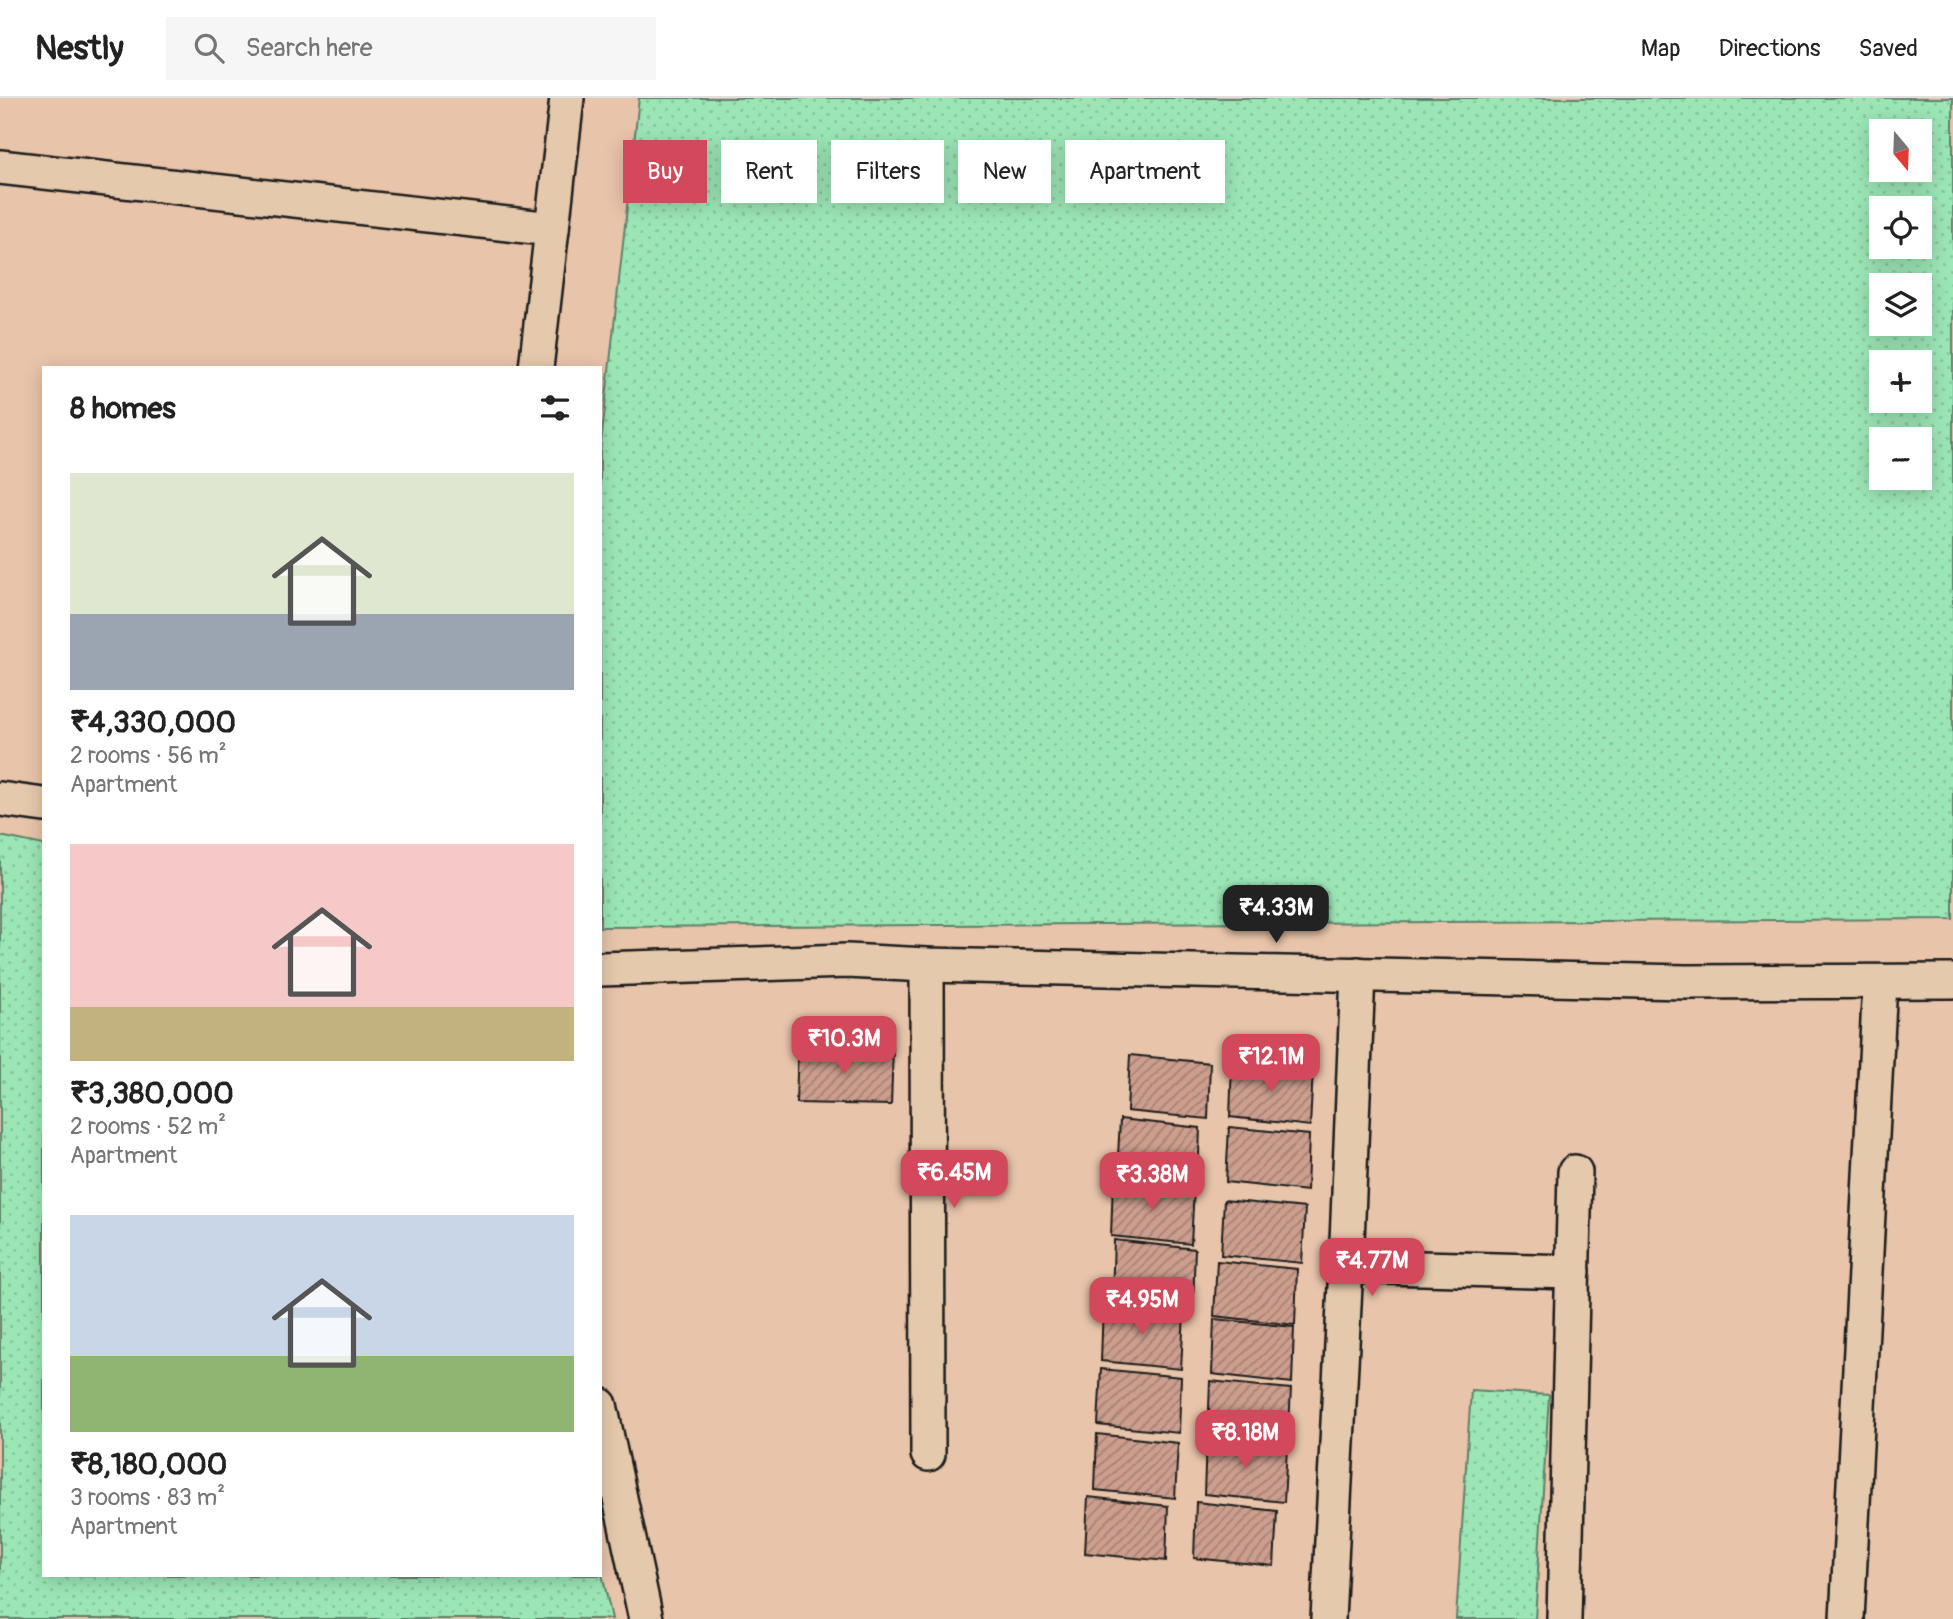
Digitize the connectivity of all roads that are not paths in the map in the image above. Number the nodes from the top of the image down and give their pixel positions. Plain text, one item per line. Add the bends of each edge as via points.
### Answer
1 (567, 98) edge
2 (0, 167) edge
3 (552, 229) junction
4 (536, 366) edge
5 (0, 799) edge
6 (42, 806) edge
7 (927, 965) junction
8 (602, 969) edge
9 (1358, 974) junction
10 (1953, 981) edge
11 (1880, 982) junction
12 (1575, 1172) dead end
13 (1346, 1266) junction
14 (1573, 1272) junction
15 (602, 1414) edge
16 (928, 1454) dead end
17 (646, 1619) edge
18 (1328, 1619) edge
19 (1563, 1619) edge
20 (1847, 1619) edge

1 - 3 street
2 - 3 street
3 - 4 street
5 - 6 street
7 - 8 street via 847,961
7 - 9 street
7 - 16 street
9 - 11 street
9 - 13 street
10 - 11 street
11 - 20 street
12 - 14 street
13 - 14 street
13 - 18 street
14 - 19 street
15 - 17 street

